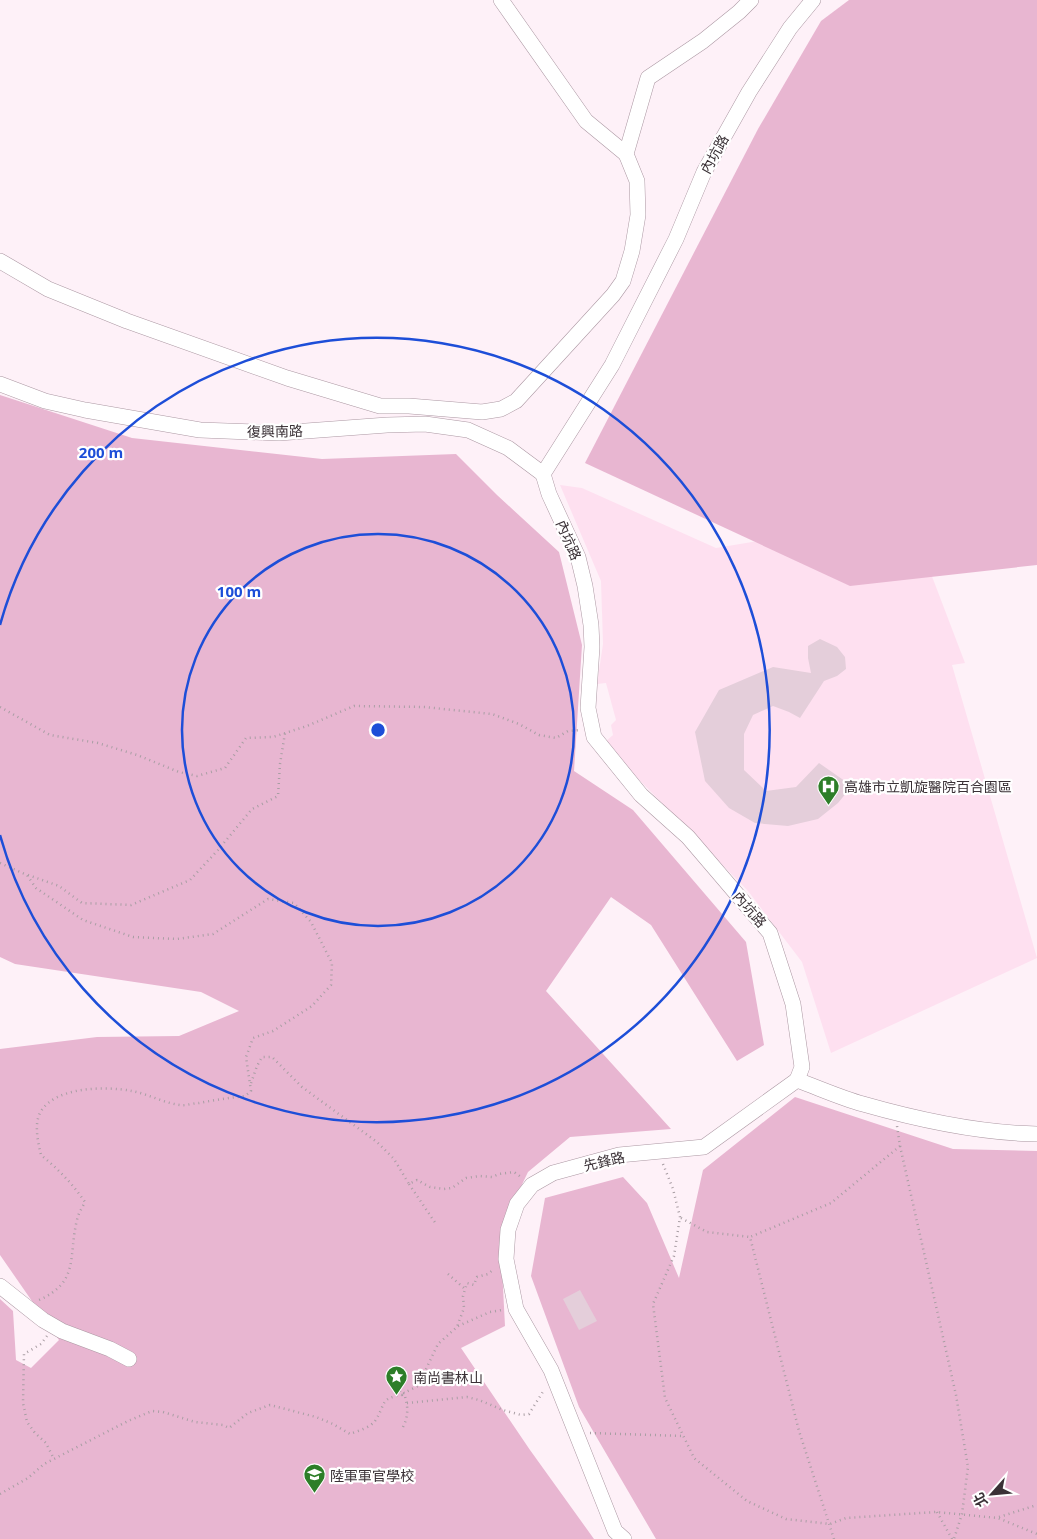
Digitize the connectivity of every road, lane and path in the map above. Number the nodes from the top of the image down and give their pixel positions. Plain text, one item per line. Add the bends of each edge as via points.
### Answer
1 (501, 0) edge
2 (750, 0) edge
3 (813, 0) edge
4 (626, 154) junction
5 (0, 261) edge
6 (0, 384) edge
7 (543, 474) junction
8 (0, 707) edge
9 (591, 724) junction
10 (285, 733) junction
11 (0, 863) edge
12 (27, 874) junction
13 (797, 1080) junction
14 (250, 1084) junction
15 (895, 1112) junction
16 (1037, 1134) edge
17 (900, 1146) junction
18 (659, 1152) junction
19 (409, 1184) junction
20 (532, 1185) junction
21 (680, 1217) junction
22 (436, 1224) dead end
23 (750, 1236) junction
24 (506, 1259) junction
25 (448, 1274) dead end
26 (0, 1286) edge
27 (465, 1289) junction
28 (28, 1309) junction
29 (516, 1309) junction
30 (43, 1320) junction
31 (458, 1327) junction
32 (129, 1359) dead end
33 (551, 1370) junction
34 (404, 1393) junction
35 (407, 1403) junction
36 (402, 1427) dead end
37 (684, 1436) junction
38 (578, 1438) junction
39 (54, 1459) junction
40 (0, 1494) edge
41 (1037, 1505) edge
42 (936, 1512) junction
43 (962, 1514) junction
44 (998, 1518) junction
45 (830, 1524) junction
46 (1037, 1534) edge
47 (624, 1539) edge
48 (834, 1539) edge
49 (953, 1539) edge

1 - 4 street via 586,121
2 - 4 street via 703,41 648,78
3 - 7 street, 內坑路 via 790,28 704,172 676,239 612,365
4 - 5 street via 637,181 638,215 623,281 516,401 501,409 482,412 380,406 288,378 127,321 48,289
6 - 7 street, 復興南路 via 45,401 200,430 279,433 425,424 468,430 508,448
7 - 9 street, 內坑路 via 578,557 585,586 592,625 588,708
8 - 10 path via 50,735 98,744 197,776 225,768 246,738
9 - 10 path via 584,730 556,738 492,714 424,707 354,706
9 - 13 street, 內坑路 via 594,737 641,795 688,837 770,933 793,1004 802,1067
10 - 12 path via 278,796 252,808 190,880 131,905 82,902 59,886
11 - 12 path
12 - 14 path via 36,888 83,920 133,937 177,939 213,934 268,899 294,903 310,922 332,963 331,985 312,1006 273,1031 253,1038 246,1057
13 - 15 street via 861,1104
13 - 18 street, 先鋒路 via 704,1147
14 - 19 path via 262,1057 272,1056 302,1087 377,1142 394,1159
14 - 28 path via 251,1091 244,1096 181,1105 115,1089 88,1089 50,1101 38,1120 40,1155 61,1172 85,1202 77,1219 67,1278 52,1294 36,1301
15 - 16 street via 1003,1133
15 - 17 path
17 - 23 path via 831,1203
17 - 43 path via 956,1395 968,1467
18 - 20 street, 先鋒路 via 619,1156 553,1173
18 - 21 path
19 - 20 path via 417,1180 444,1190 466,1178 514,1172
19 - 22 path
20 - 24 street, 先鋒路 via 517,1204 508,1230
21 - 23 path via 707,1232
21 - 37 path via 674,1256 653,1304 665,1398
23 - 45 path via 799,1431
24 - 27 path via 488,1274 477,1277 474,1285 467,1282
24 - 29 street, 先鋒路
25 - 27 path
26 - 28 street
27 - 31 path
28 - 30 street
29 - 31 path via 490,1312
29 - 33 street, 先鋒路
30 - 32 street
30 - 39 path via 50,1332 41,1344 24,1354 23,1404 27,1422 46,1443
31 - 34 path via 438,1344 418,1386
33 - 35 path via 544,1390 529,1414 521,1415 467,1397
33 - 38 street, 先鋒路
34 - 35 path
34 - 39 path via 400,1390 402,1395 391,1396 374,1422 350,1434 316,1417 270,1405 248,1413 229,1428 152,1411
35 - 36 path via 408,1413
37 - 38 path via 593,1432
37 - 45 path via 694,1458 747,1502 786,1519
38 - 47 street, 先鋒路 via 615,1531
39 - 40 path
41 - 44 path
42 - 43 path
42 - 45 path via 846,1518
42 - 49 path
43 - 44 path
43 - 49 path
44 - 46 path
45 - 48 path

